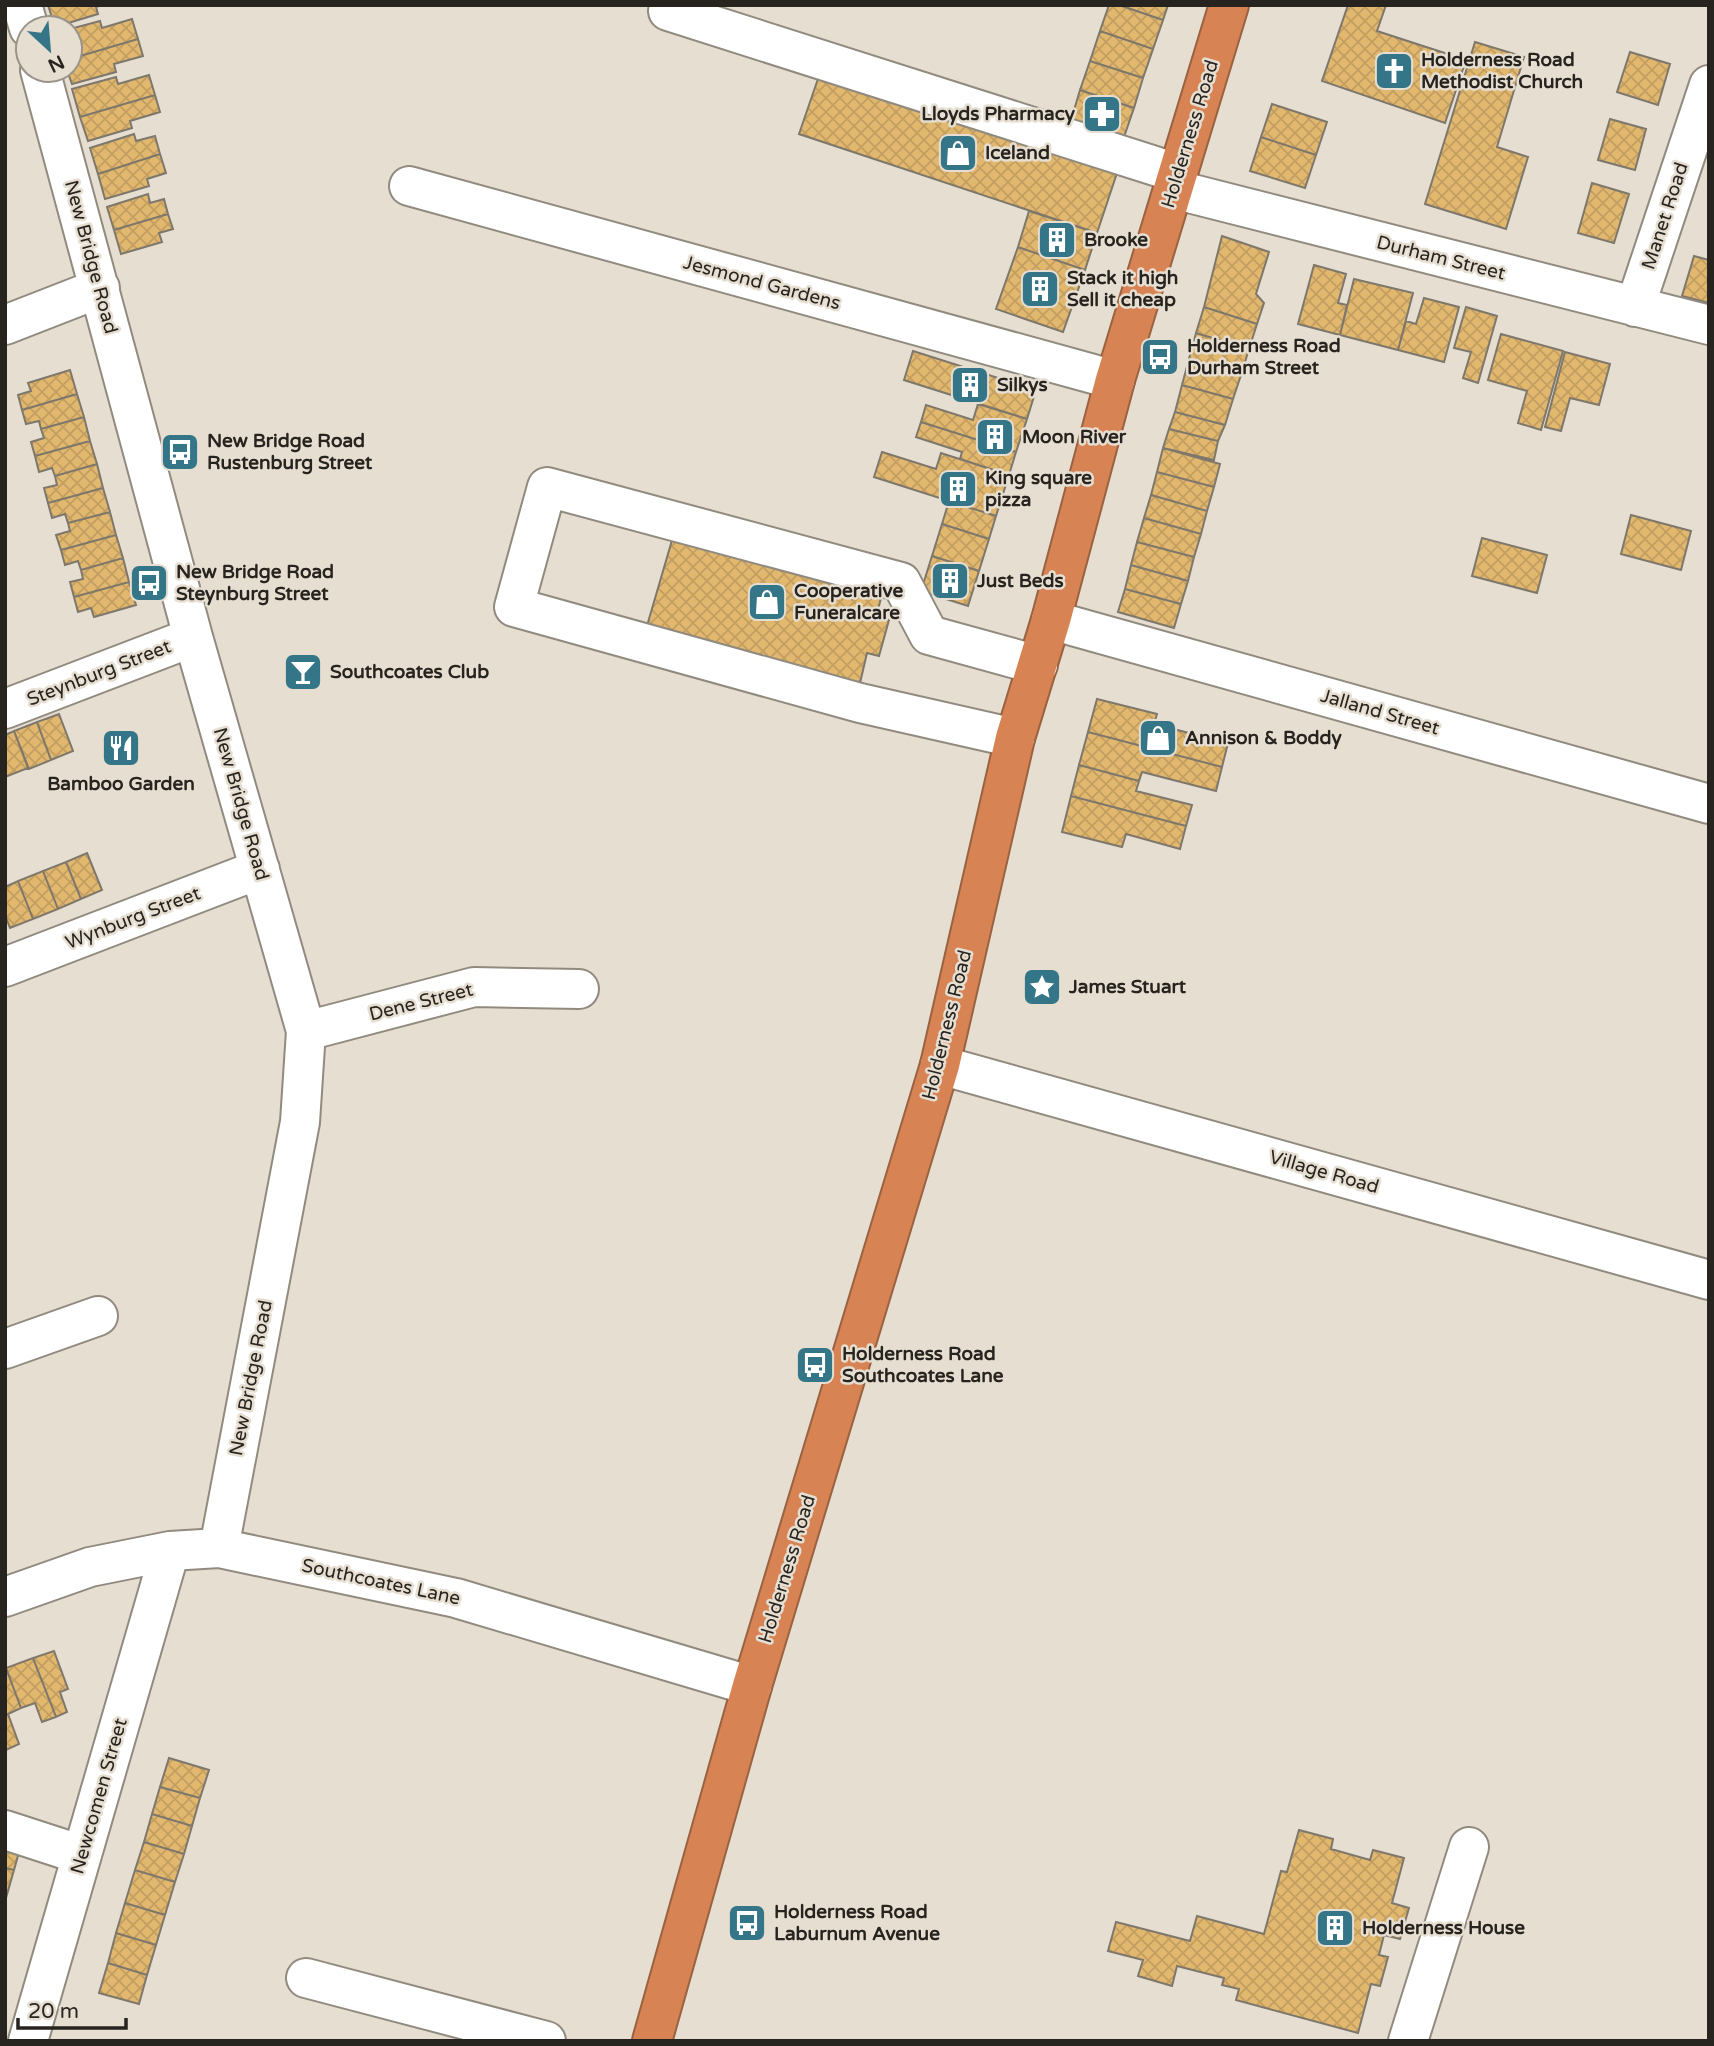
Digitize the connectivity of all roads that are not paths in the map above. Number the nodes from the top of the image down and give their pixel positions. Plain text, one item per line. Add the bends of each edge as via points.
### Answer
1 (1229, 5) edge
2 (668, 12) dead end
3 (44, 84) edge
4 (1709, 85) edge
5 (1175, 181) junction
6 (409, 186) dead end
7 (100, 288) junction
8 (1635, 307) junction
9 (5, 325) edge
10 (1709, 326) edge
11 (1115, 380) junction
12 (1051, 620) junction
13 (193, 637) junction
14 (1038, 664) junction
15 (5, 709) edge
16 (1015, 738) junction
17 (1709, 804) edge
18 (260, 869) junction
19 (5, 967) edge
20 (579, 989) dead end
21 (306, 1031) junction
22 (940, 1065) junction
23 (1709, 1280) edge
24 (98, 1316) dead end
25 (5, 1349) edge
26 (219, 1548) junction
27 (170, 1551) junction
28 (5, 1597) edge
29 (752, 1686) junction
30 (5, 1830) edge
31 (1469, 1847) dead end
32 (82, 1856) junction
33 (306, 1978) dead end
34 (27, 2041) edge
35 (547, 2041) edge
36 (652, 2041) edge
37 (1408, 2041) edge

1 - 5 highway, Holderness Road
2 - 5 street, Durham Street
3 - 7 street, New Bridge Road
4 - 8 street, Manet Road
5 - 8 street, Durham Street
5 - 11 highway, Holderness Road
6 - 11 street, Jesmond Gardens
7 - 9 street
7 - 13 street, New Bridge Road
8 - 10 street, Durham Street
11 - 12 highway, Holderness Road
12 - 14 highway, Holderness Road
12 - 17 street, Jalland Street
13 - 15 street, Steynburg Street
13 - 18 street, New Bridge Road
14 - 16 highway, Holderness Road
14 - 16 street via 929,635 901,582 547,487 514,607 860,703
16 - 22 highway, Holderness Road
18 - 19 street, Wynburg Street
18 - 21 street, New Bridge Road
20 - 21 street, Dene Street via 474,987
21 - 26 street, New Bridge Road via 300,1122
22 - 23 street, Village Road
22 - 29 highway, Holderness Road
24 - 25 street
26 - 27 street, Southcoates Lane
26 - 29 street, Southcoates Lane via 456,1598
27 - 28 street, Southcoates Lane via 90,1567
27 - 32 street, Newcomen Street
29 - 36 highway, Holderness Road
30 - 32 street
31 - 37 street
32 - 34 street, Newcomen Street
33 - 35 street

